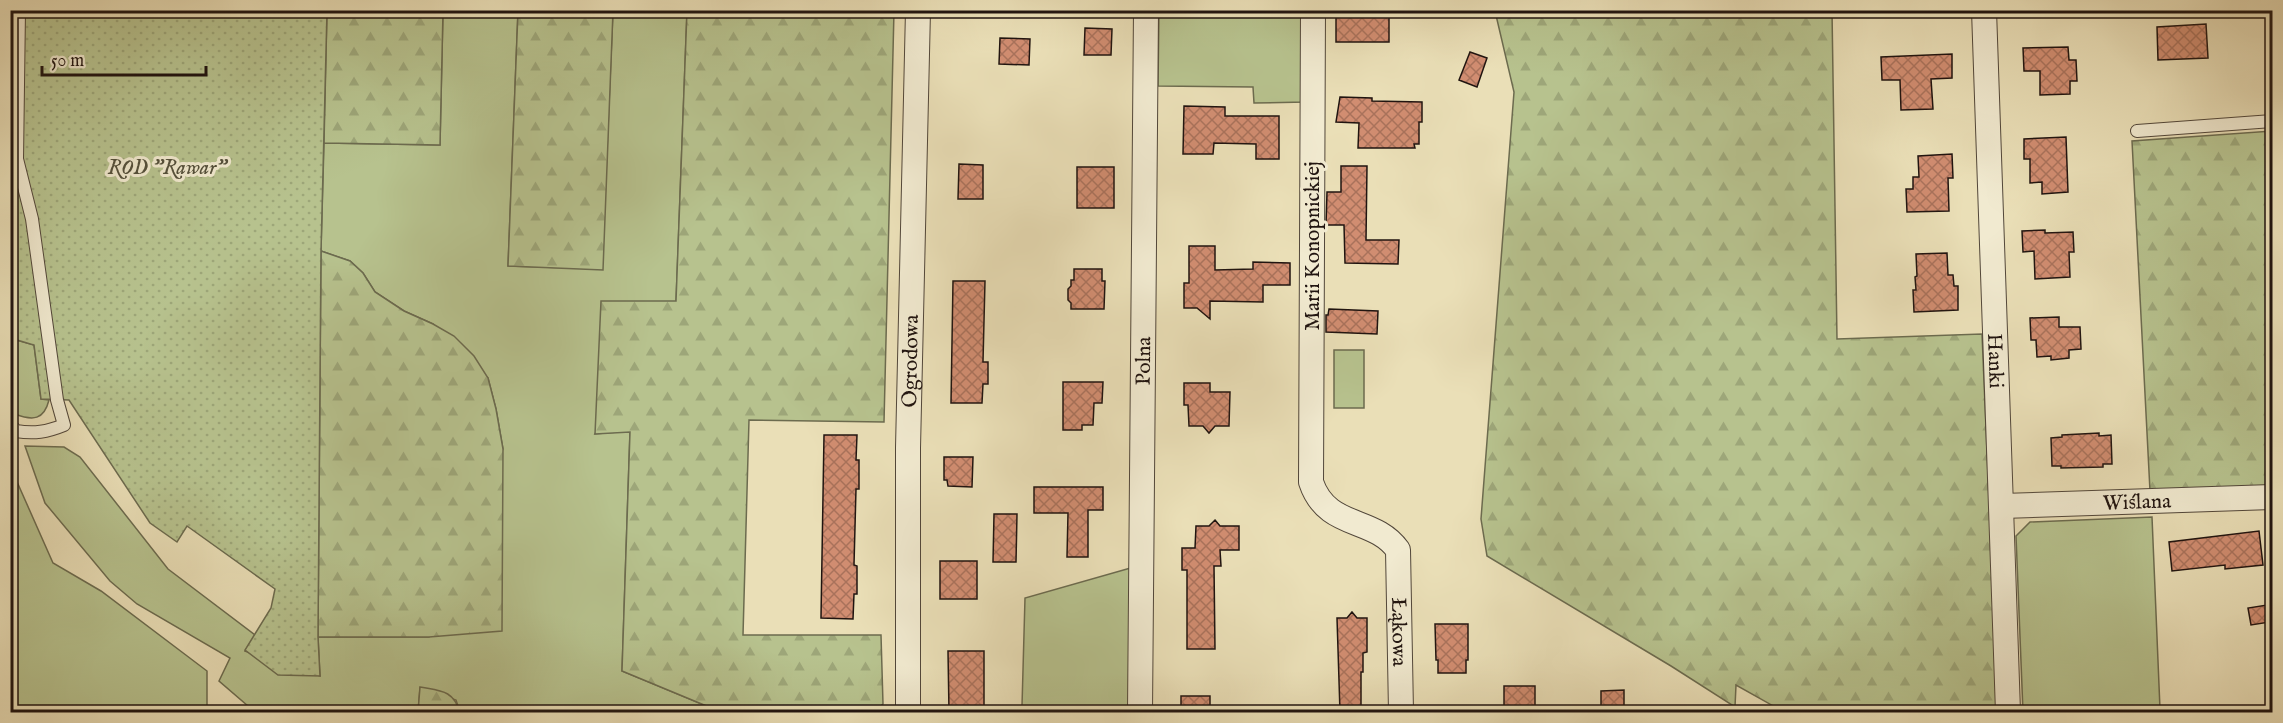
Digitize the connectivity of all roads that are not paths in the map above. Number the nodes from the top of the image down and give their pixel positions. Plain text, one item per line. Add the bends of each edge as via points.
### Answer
1 (19, 10) edge
2 (918, 10) edge
3 (1146, 10) edge
4 (1313, 10) edge
5 (1984, 10) edge
6 (2272, 121) edge
7 (2137, 131) dead end
8 (10, 424) edge
9 (2272, 497) edge
10 (2002, 506) junction
11 (1398, 550) joint
12 (908, 712) edge
13 (1140, 712) edge
14 (1401, 712) edge
15 (2007, 712) edge

1 - 8 lane via 17,159 32,219 57,400 64,425 32,433 16,431
2 - 12 street, Ogrodowa via 908,448
3 - 13 street, Polna
4 - 11 street, Marii Konopnickiej via 1311,482 1328,510 1378,533
5 - 10 street, Hanki
6 - 7 lane
9 - 10 street, Wiślana
10 - 15 street, Hanki
11 - 14 street, Łąkowa

